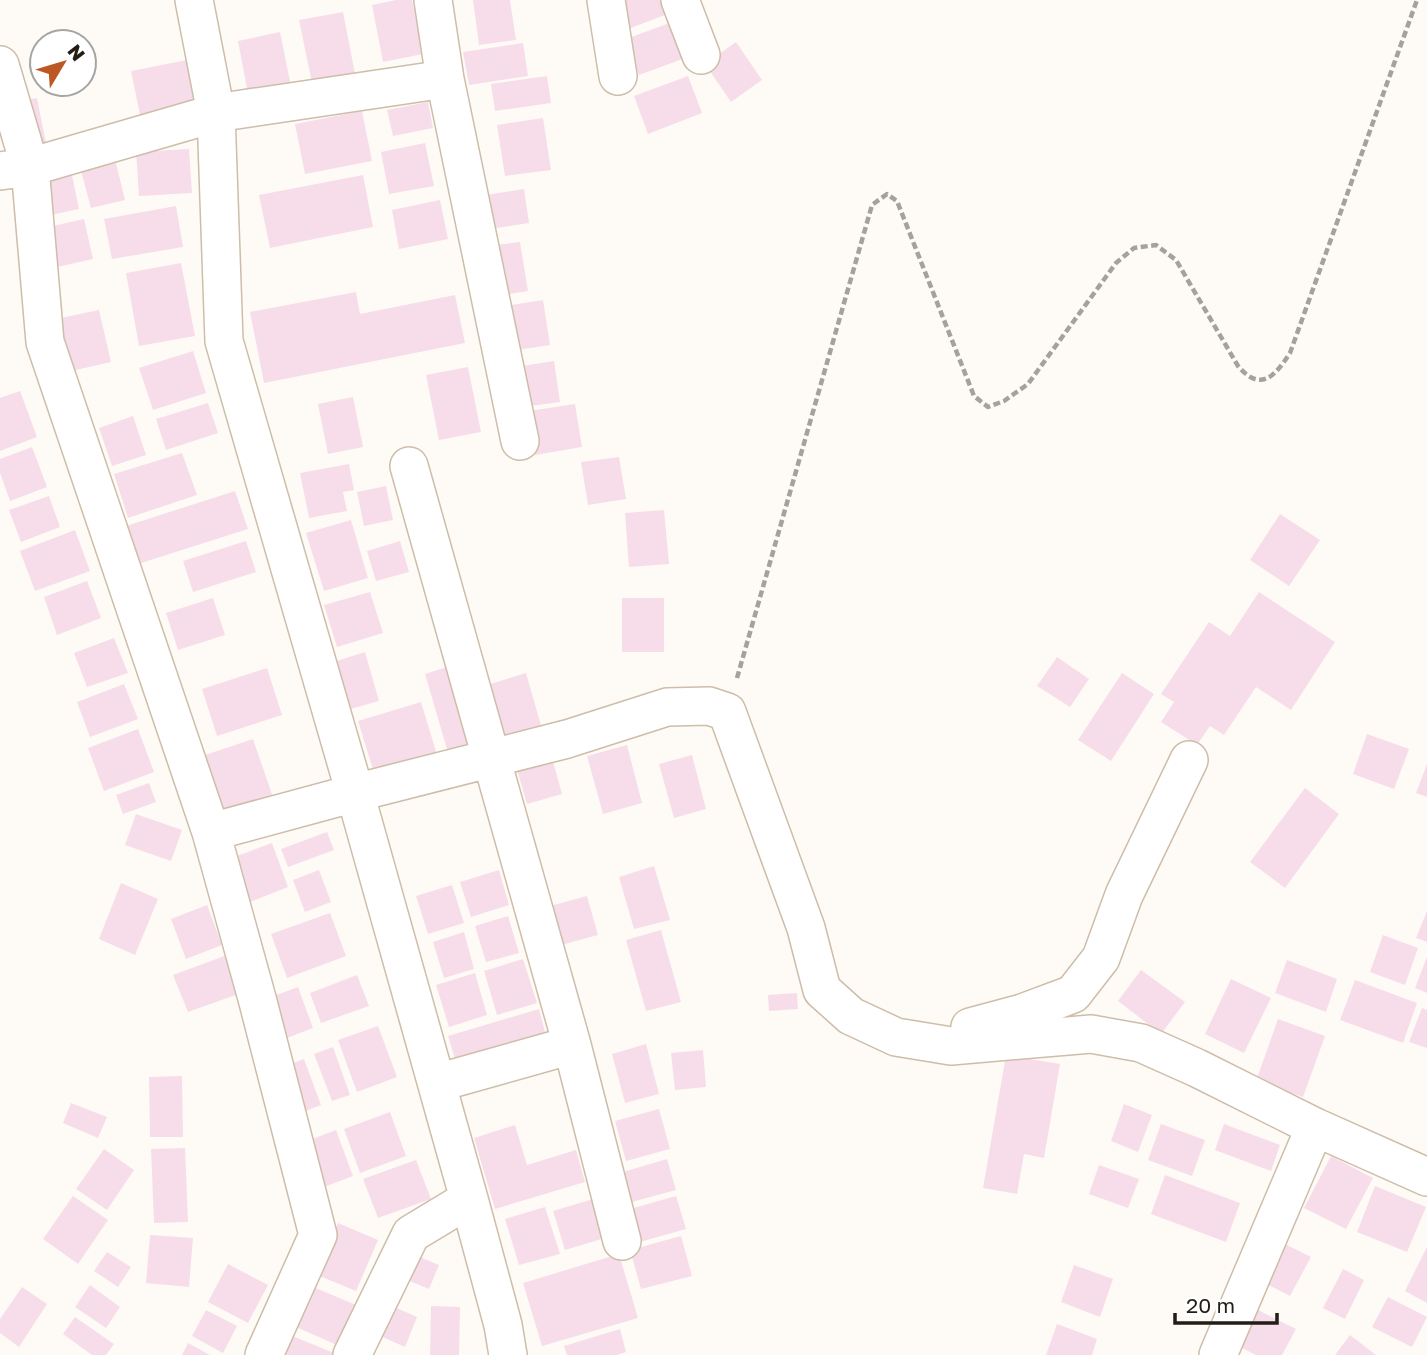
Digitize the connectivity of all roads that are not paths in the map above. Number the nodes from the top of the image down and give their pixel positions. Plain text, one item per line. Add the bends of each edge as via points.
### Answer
1 (194, 0) edge
2 (433, 0) edge
3 (606, 0) edge
4 (680, 0) edge
5 (701, 55) dead end
6 (0, 65) edge
7 (618, 76) dead end
8 (445, 79) junction
9 (216, 113) junction
10 (15, 169) edge
11 (520, 442) dead end
12 (409, 466) dead end
13 (492, 758) junction
14 (1189, 760) dead end
15 (355, 793) junction
16 (211, 832) junction
17 (896, 1037) junction
18 (572, 1045) junction
19 (437, 1083) junction
20 (1315, 1127) junction
21 (1427, 1177) edge
22 (469, 1199) junction
23 (622, 1241) dead end
24 (264, 1355) edge
25 (352, 1355) edge
26 (508, 1355) edge
27 (1218, 1355) edge

1 - 9 street
2 - 8 street
3 - 7 street
4 - 5 street
6 - 10 street
8 - 9 street
8 - 11 street
9 - 10 street
9 - 15 street via 224,341
10 - 16 street via 45,342
12 - 13 street
13 - 15 street
13 - 17 street via 667,707 709,706 727,712 806,928 822,990 851,1016
13 - 18 street
14 - 17 street via 1124,895 1101,958 1073,993 1023,1013 957,1030
15 - 16 street
15 - 19 street
16 - 24 street via 318,1235
17 - 20 street via 951,1046 1091,1034 1141,1043
18 - 19 street
18 - 23 street
19 - 22 street
20 - 21 street
20 - 27 street
22 - 25 street via 411,1234
22 - 26 street

